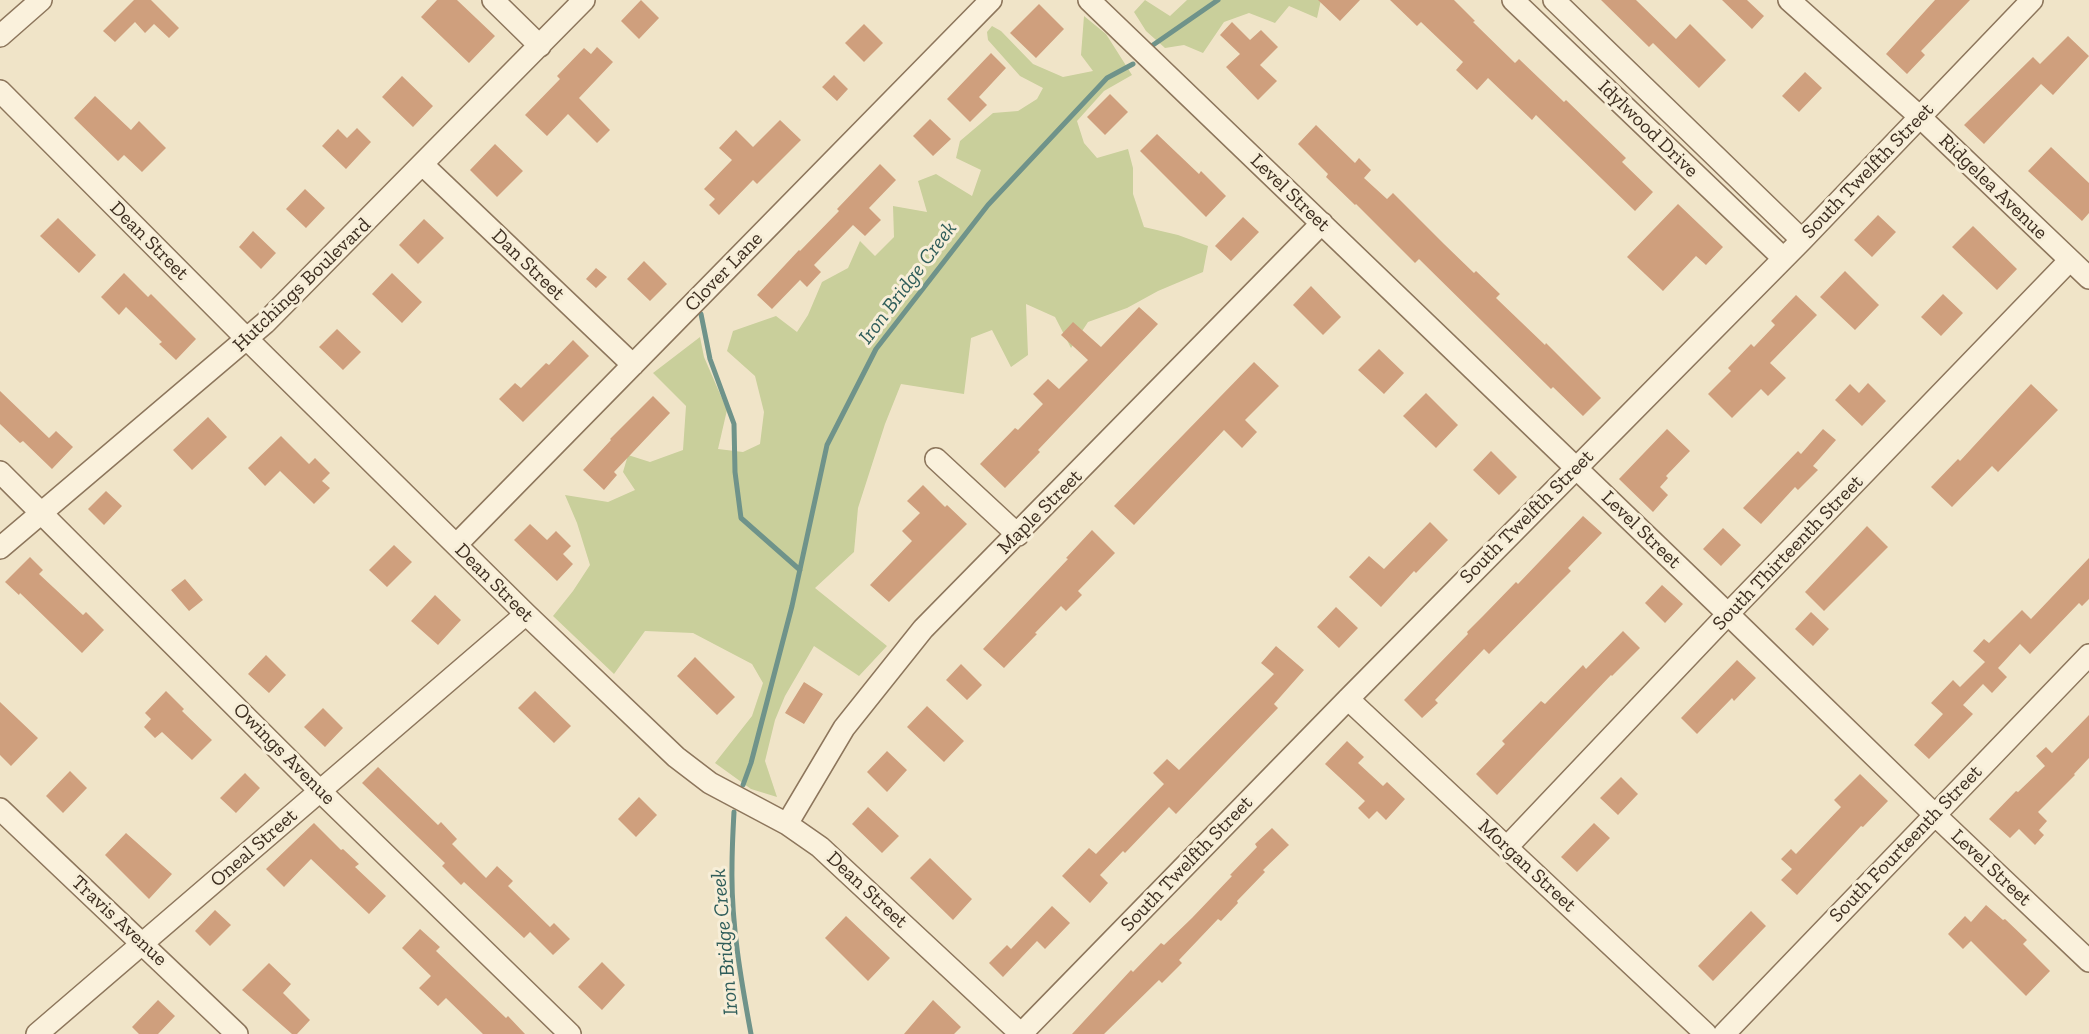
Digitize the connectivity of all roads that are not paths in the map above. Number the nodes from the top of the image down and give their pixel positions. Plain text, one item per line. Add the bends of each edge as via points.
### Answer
1 (41, 0) edge
2 (493, 0) edge
3 (584, 0) edge
4 (992, 0) edge
5 (1089, 0) edge
6 (1513, 0) edge
7 (1554, 0) edge
8 (1789, 0) edge
9 (2032, 0) edge
10 (0, 36) edge
11 (540, 45) junction
12 (0, 91) edge
13 (1919, 116) junction
14 (423, 165) junction
15 (1322, 224) junction
16 (1802, 240) junction
17 (1784, 258) junction
18 (2070, 260) junction
19 (2089, 278) edge
20 (247, 339) junction
21 (633, 365) junction
22 (936, 459) dead end
23 (1575, 468) junction
24 (0, 472) edge
25 (41, 513) junction
26 (1018, 535) junction
27 (456, 545) junction
28 (0, 548) edge
29 (526, 614) junction
30 (1728, 614) junction
31 (2089, 655) edge
32 (1348, 699) junction
33 (321, 791) junction
34 (0, 809) edge
35 (1935, 815) junction
36 (787, 824) junction
37 (1507, 847) junction
38 (142, 944) junction
39 (2089, 961) edge
40 (37, 1034) edge
41 (237, 1034) edge
42 (570, 1034) edge
43 (1021, 1034) edge
44 (1706, 1034) edge
45 (1724, 1034) edge

1 - 10 street
2 - 11 street
3 - 11 street, Hutchings Boulevard
4 - 21 street, Clover Lane
5 - 15 street, Level Street
6 - 17 street, Idylwood Drive
7 - 16 street, Idylwood Drive
8 - 13 street, Ridgelea Avenue
9 - 13 street, South Twelfth Street
11 - 14 street, Hutchings Boulevard
12 - 20 street, Dean Street
13 - 16 street, South Twelfth Street
13 - 18 street, Ridgelea Avenue
14 - 20 street, Hutchings Boulevard
14 - 21 street, Dan Street
15 - 23 street, Level Street
15 - 26 street, Maple Street
16 - 17 street, South Twelfth Street
17 - 23 street, South Twelfth Street
18 - 19 street, Ridgelea Avenue
18 - 30 street, South Thirteenth Street
20 - 25 street, Hutchings Boulevard
20 - 27 street, Dean Street
21 - 27 street, Clover Lane
22 - 26 street
23 - 30 street, Level Street
23 - 32 street, South Twelfth Street
24 - 25 street, Owings Avenue
25 - 28 street, Hutchings Boulevard
25 - 33 street, Owings Avenue
26 - 36 street, Maple Street via 915,638 844,728
27 - 29 street, Dean Street
29 - 33 street, Oneal Street
29 - 36 street, Dean Street via 695,773
30 - 35 street, Level Street
30 - 37 street, South Thirteenth Street
31 - 35 street, South Fourteenth Street
32 - 37 street, Morgan Street
32 - 43 street, South Twelfth Street
33 - 38 street, Oneal Street
33 - 42 street, Owings Avenue
34 - 38 street, Travis Avenue
35 - 39 street, Level Street
35 - 45 street, South Fourteenth Street
36 - 43 street, Dean Street via 831,856
37 - 44 street, Morgan Street
38 - 40 street, Oneal Street
38 - 41 street, Travis Avenue

